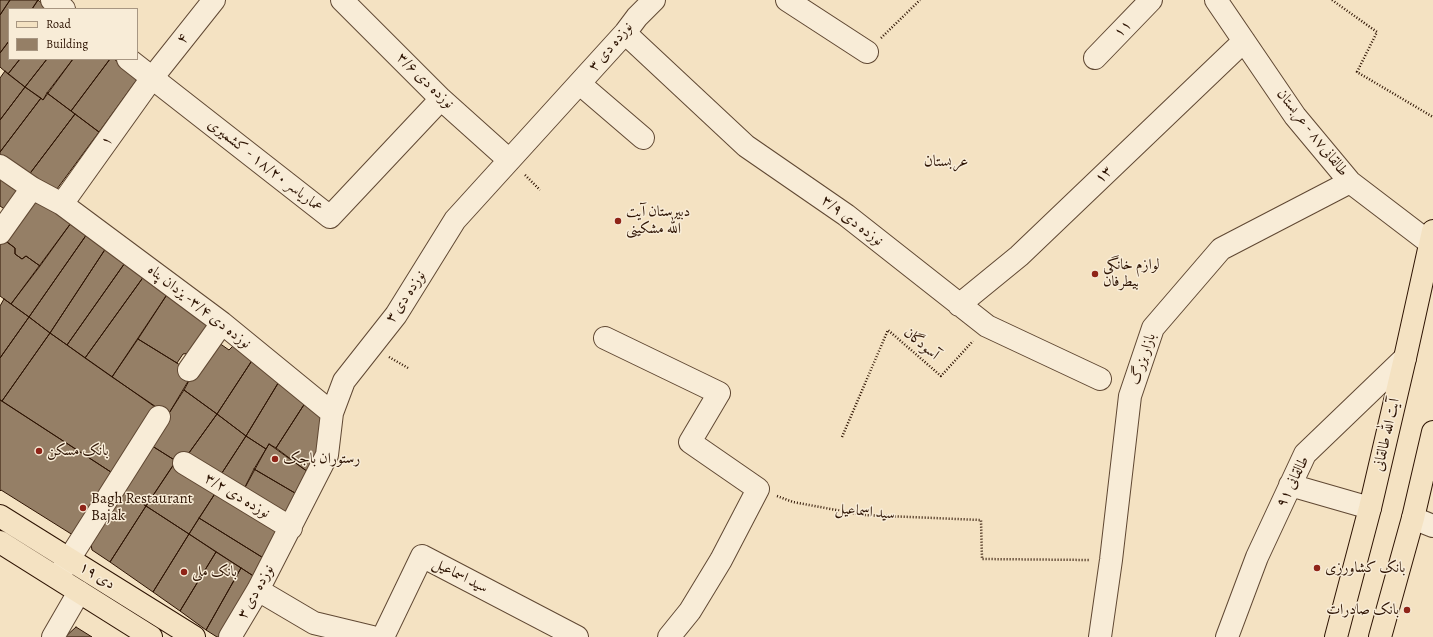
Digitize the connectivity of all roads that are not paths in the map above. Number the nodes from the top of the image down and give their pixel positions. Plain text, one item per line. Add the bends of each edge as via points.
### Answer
1 (52, 0) edge
2 (214, 0) edge
3 (342, 0) edge
4 (654, 0) edge
5 (787, 0) edge
6 (1151, 0) edge
7 (1216, 0) edge
8 (63, 8) edge
9 (626, 33) junction
10 (1244, 41) junction
11 (867, 52) road end
12 (1095, 58) dead end
13 (129, 60) edge
14 (152, 78) junction
15 (580, 84) junction
16 (442, 99) junction
17 (643, 138) dead end
18 (509, 160) junction
19 (0, 166) edge
20 (1350, 182) junction
21 (32, 188) junction
22 (62, 204) junction
23 (0, 232) edge
24 (1432, 237) edge
25 (959, 305) junction
26 (222, 323) junction
27 (605, 338) dead end
28 (1405, 358) junction
29 (189, 370) dead end
30 (1100, 379) dead end
31 (332, 413) junction
32 (159, 417) dead end
33 (1433, 432) edge
34 (184, 463) dead end
35 (1290, 485) junction
36 (1370, 508) junction
37 (0, 516) edge
38 (1413, 518) junction
39 (1433, 526) edge
40 (291, 528) junction
41 (0, 542) edge
42 (70, 559) junction
43 (91, 572) junction
44 (57, 578) junction
45 (258, 590) junction
46 (79, 592) junction
47 (53, 637) edge
48 (151, 637) edge
49 (194, 637) edge
50 (230, 637) edge
51 (372, 637) edge
52 (383, 637) edge
53 (577, 637) edge
54 (669, 637) edge
55 (1100, 637) edge
56 (1227, 637) edge
57 (1336, 637) edge
58 (1380, 637) edge

1 - 8 street
2 - 14 street, ۴
3 - 16 street, نوزده دی ۳/۶
4 - 9 street, نوزده دی ۳ via 637,16
5 - 11 street
6 - 12 street, ۱۱
7 - 10 street, طالقانی۸۷ - عربستان
9 - 15 street, نوزده دی ۳
9 - 25 street, نوزده دی ۳/۹ via 746,146 846,214
10 - 20 street, طالقانی۸۷ - عربستان via 1295,116
10 - 25 street, ۱۳ via 1019,256
13 - 14 street, عماریاسر ۱۸/۲۰ - کشمیری
14 - 16 street, عماریاسر ۱۸/۲۰ - کشمیری via 330,217
14 - 22 street, ۱
15 - 17 street
15 - 18 street, نوزده دی ۳
16 - 18 street, نوزده دی ۳/۶
18 - 31 street, نوزده دی ۳ via 455,220 396,316 344,380
19 - 21 street, نوزده دی ۳/۴- یزدان پناه
20 - 24 street, طالقانی۸۷ - عربستان
20 - 55 street, بازار بزرگ via 1221,249 1153,328 1130,396
21 - 22 street, نوزده دی ۳/۴- یزدان پناه
21 - 23 street
22 - 26 street, نوزده دی ۳/۴- یزدان پناه
24 - 28 main road, آیت الله طالقانی
25 - 30 street, نوزده دی ۳/۹ via 987,326
26 - 29 street
26 - 31 street, نوزده دی ۳/۴- یزدان پناه
27 - 54 street via 719,393 690,442 758,489 721,560 690,611
28 - 35 street, طالقانی ۹۱ via 1305,454
28 - 36 main road, آیت الله طالقانی
31 - 40 street, نوزده دی ۳ via 327,455
32 - 42 street
33 - 38 main road
34 - 40 street, نوزده دی ۳/۲
35 - 36 street
35 - 56 street, طالقانی ۹۱ via 1257,557
36 - 57 main road, آیت الله طالقانی
37 - 42 main road, ۱۹ دی
38 - 39 street
38 - 58 main road
40 - 45 street, نوزده دی ۳
41 - 44 main road, ۱۹ دی
42 - 43 main road, ۱۹ دی
42 - 44 street
43 - 46 main road
43 - 49 main road, ۱۹ دی
44 - 46 main road, ۱۹ دی
45 - 50 street, نوزده دی ۳
45 - 51 street via 314,623
46 - 47 street
46 - 48 main road, ۱۹ دی
52 - 53 street, سید اسماعیل via 422,556

